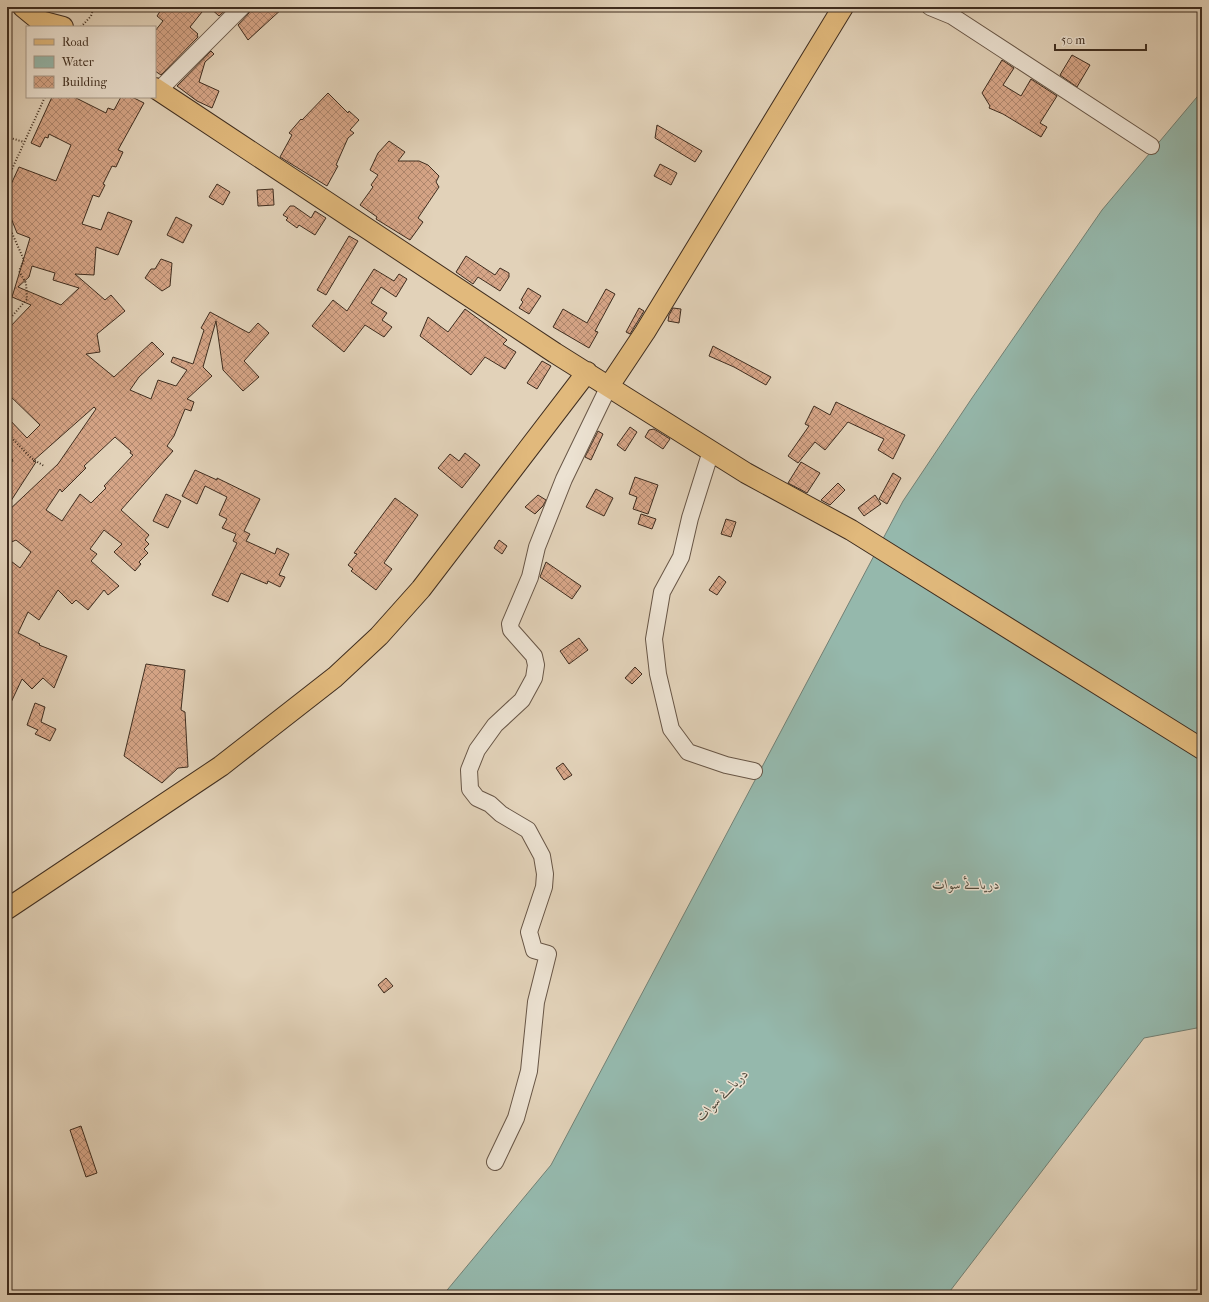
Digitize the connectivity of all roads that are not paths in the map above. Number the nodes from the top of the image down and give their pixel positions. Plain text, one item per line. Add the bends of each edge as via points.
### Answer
1 (23, 7) edge
2 (242, 7) edge
3 (843, 7) edge
4 (930, 7) edge
5 (60, 26) edge
6 (157, 89) edge
7 (1151, 146) dead end
8 (587, 372) junction
9 (609, 386) junction
10 (711, 451) junction
11 (1202, 749) edge
12 (754, 771) dead end
13 (7, 909) edge
14 (495, 1162) dead end

1 - 5 main road via 40,20
2 - 6 street
3 - 9 main road via 645,332
4 - 7 street via 952,16
6 - 8 main road
8 - 9 main road
8 - 13 main road via 421,589 379,636 335,677 221,766
9 - 10 main road
9 - 14 street via 564,479 538,547 530,577 510,624 511,630 534,656 534,678 522,700 495,725 477,750 469,770 470,789 477,798 528,830 542,856 545,874 544,887 530,932 534,950 548,954 536,1002 529,1071 516,1118
10 - 11 main road via 851,530
10 - 12 street via 681,557 662,592 654,639 658,674 671,729 688,752

